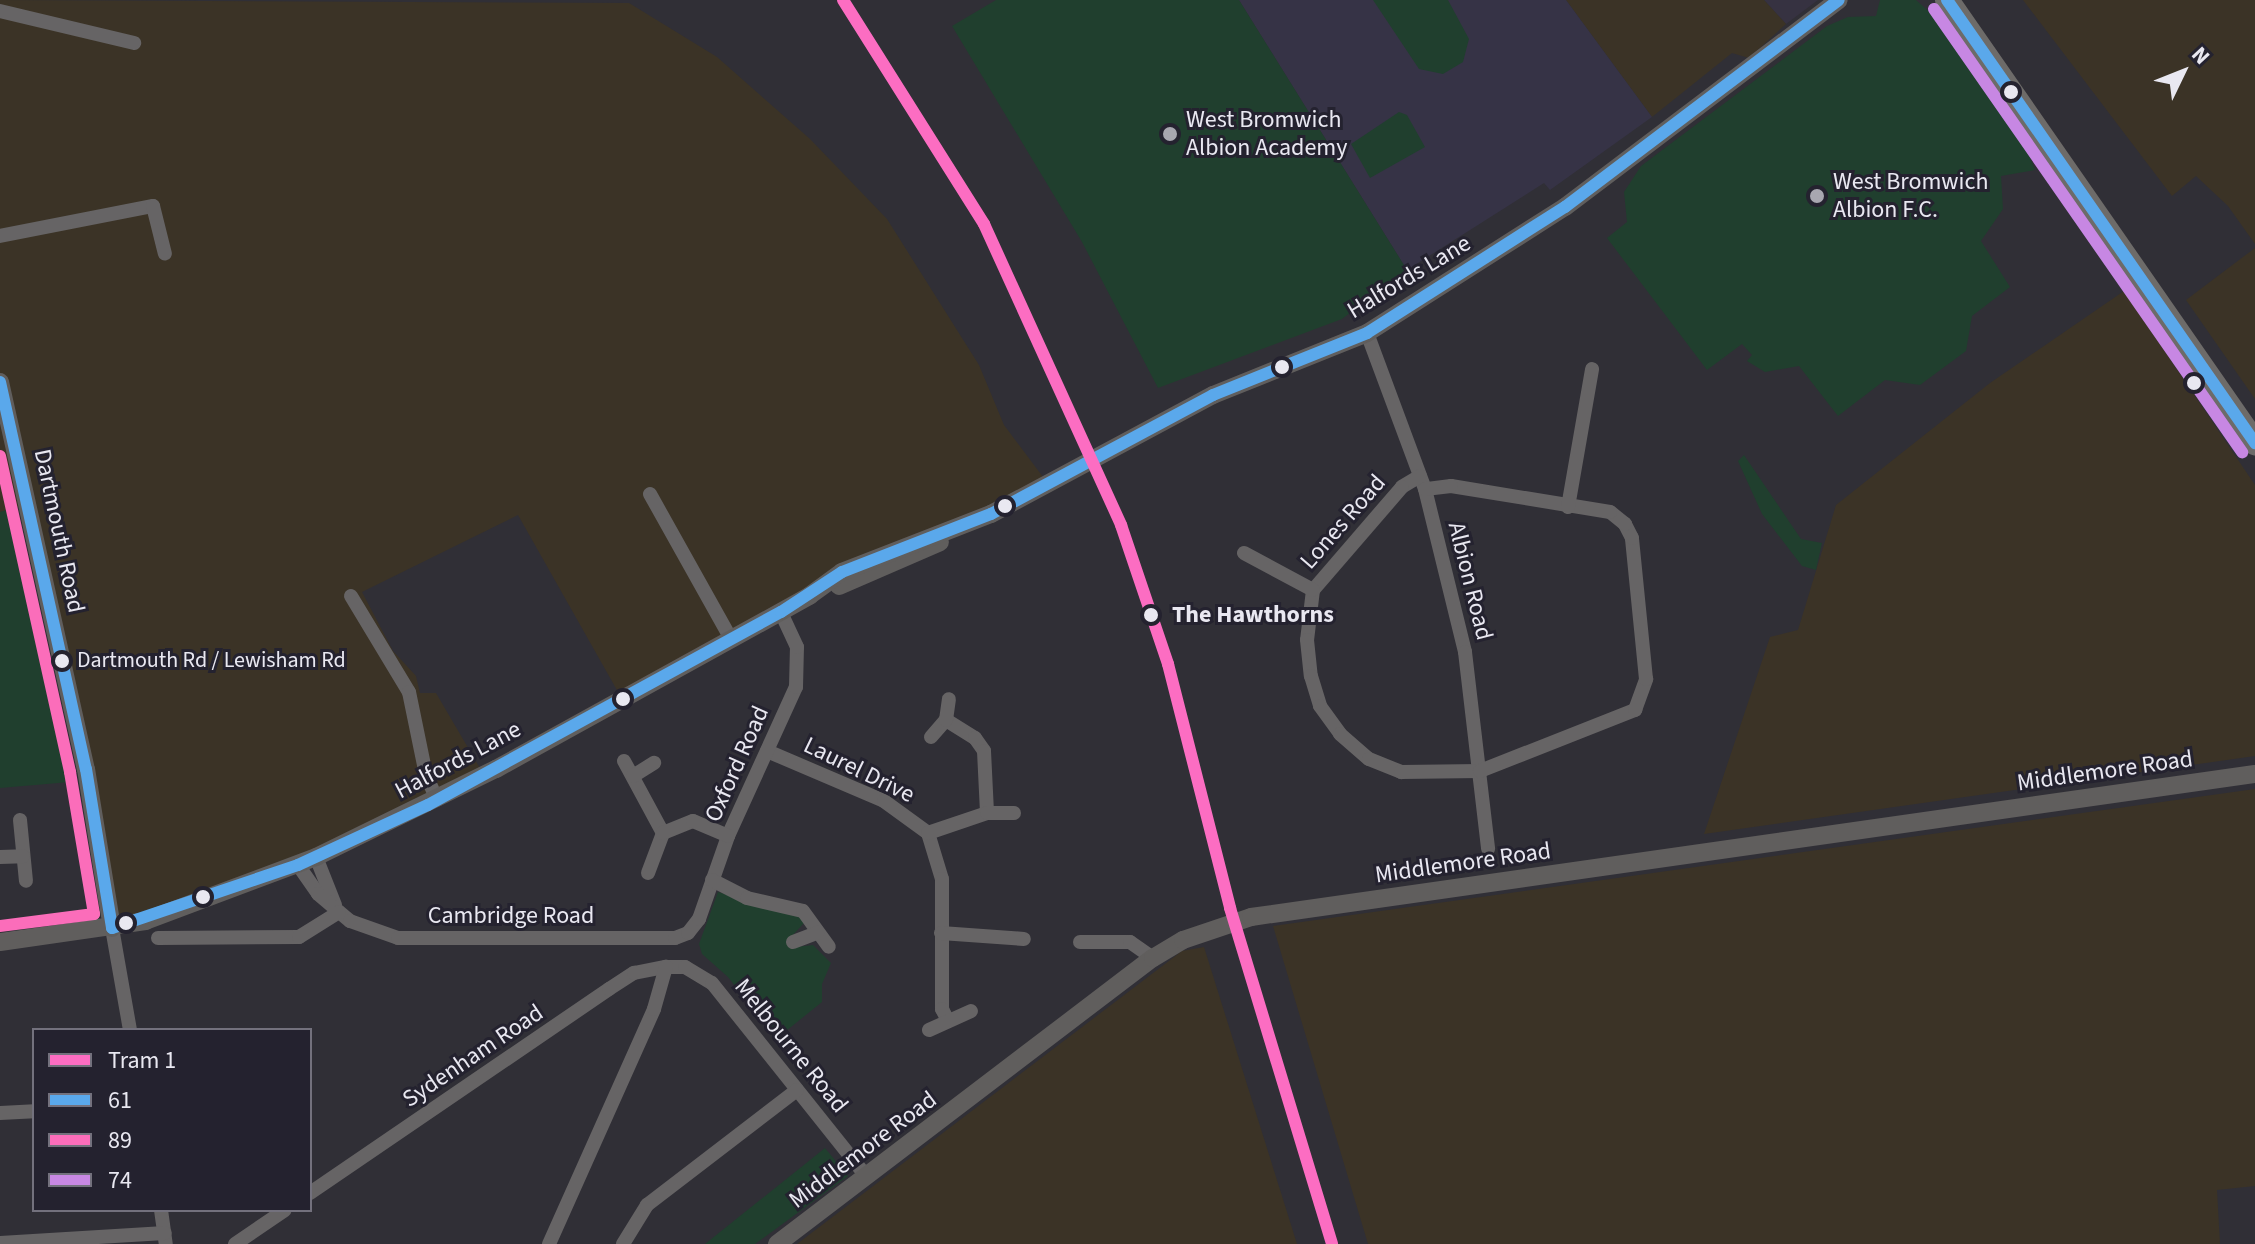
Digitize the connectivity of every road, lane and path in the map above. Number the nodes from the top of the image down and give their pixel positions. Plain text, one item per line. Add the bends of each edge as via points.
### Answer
1 (1839, 0) edge
2 (1947, 0) edge
3 (0, 11) edge
4 (134, 43) dead end
5 (0, 236) edge
6 (165, 254) dead end
7 (1367, 333) junction
8 (1592, 369) dead end
9 (0, 382) edge
10 (2255, 443) edge
11 (1422, 483) junction
12 (650, 494) dead end
13 (1568, 507) junction
14 (1244, 553) dead end
15 (1313, 590) junction
16 (351, 596) dead end
17 (781, 612) junction
18 (731, 639) junction
19 (949, 699) dead end
20 (946, 720) junction
21 (931, 737) dead end
22 (767, 751) junction
23 (624, 761) dead end
24 (654, 763) dead end
25 (1480, 771) junction
26 (2255, 774) edge
27 (633, 776) junction
28 (437, 800) junction
29 (987, 813) junction
30 (1014, 813) dead end
31 (20, 820) dead end
32 (663, 833) junction
33 (928, 833) junction
34 (728, 836) junction
35 (1488, 849) dead end
36 (23, 856) junction
37 (0, 857) edge
38 (316, 857) junction
39 (298, 865) junction
40 (648, 873) dead end
41 (712, 880) junction
42 (26, 881) dead end
43 (339, 912) junction
44 (195, 921) dead end
45 (112, 928) junction
46 (688, 933) joint
47 (817, 933) junction
48 (941, 933) junction
49 (158, 938) dead end
50 (197, 938) junction
51 (1024, 939) dead end
52 (0, 942) edge
53 (793, 942) dead end
54 (1080, 942) dead end
55 (829, 947) dead end
56 (1153, 958) junction
57 (666, 967) junction
58 (971, 1011) dead end
59 (948, 1021) junction
60 (130, 1028) edge
61 (929, 1030) dead end
62 (797, 1090) junction
63 (32, 1111) edge
64 (0, 1113) edge
65 (867, 1177) junction
66 (312, 1192) edge
67 (161, 1212) edge
68 (282, 1212) edge
69 (166, 1239) edge
70 (0, 1243) edge
71 (235, 1244) edge
72 (549, 1244) edge
73 (623, 1244) edge
74 (777, 1244) edge

1 - 7 street, Halfords Lane via 1565,207
2 - 10 highway
3 - 4 street
5 - 6 street via 153,206
7 - 11 street, Albion Road
7 - 17 street, Halfords Lane via 1213,395 1049,485 961,526 870,559
8 - 13 street
9 - 45 street, Dartmouth Road via 86,769
11 - 13 street, Lones Road
11 - 15 street, Lones Road via 1402,487
11 - 25 street, Albion Road via 1465,652
12 - 18 street
13 - 25 street, Lones Road via 1610,512 1632,538 1646,679 1641,698 1623,719
14 - 15 street
15 - 25 street, Lones Road via 1307,640 1311,676 1320,706 1340,734 1369,759 1401,772
16 - 28 street via 409,692 426,775
17 - 18 street, Halfords Lane
17 - 22 street, Oxford Road via 794,636 801,670
18 - 28 street, Halfords Lane
19 - 20 street
20 - 21 street
20 - 29 street via 961,726 984,751
22 - 33 street, Laurel Drive via 884,801
22 - 34 street, Oxford Road
23 - 27 street
24 - 27 street
25 - 35 street, Albion Road
26 - 56 street, Middlemore Road via 1263,915 1212,930
27 - 32 street
28 - 38 street, Halfords Lane
29 - 30 street
29 - 33 street
31 - 36 street
32 - 34 street via 693,821
32 - 40 street
33 - 48 street, Laurel Drive via 942,879
34 - 41 street, Oxford Road
36 - 37 street
36 - 42 street
38 - 39 street, Halfords Lane
38 - 43 street
39 - 43 street, Cambridge Road
39 - 45 street, Halfords Lane
41 - 46 street, Oxford Road via 699,919
41 - 47 street via 747,898 803,911
43 - 46 street, Cambridge Road via 367,930 398,938 675,938
43 - 50 street via 299,937
44 - 50 street
45 - 52 street, Halfords Lane
45 - 60 street
47 - 53 street
47 - 55 street
48 - 51 street
48 - 59 street, Laurel Drive via 942,1009
49 - 50 street
54 - 56 street via 1130,942
56 - 65 street, Middlemore Road
57 - 62 street, Melbourne Road via 685,967 712,983
57 - 66 street, Sydenham Road via 634,973
57 - 72 street via 654,1009
58 - 59 street
59 - 61 street
62 - 65 street, Melbourne Road
62 - 73 street via 647,1205
63 - 64 street
65 - 74 street, Middlemore Road
67 - 69 street
68 - 71 street
69 - 70 street

